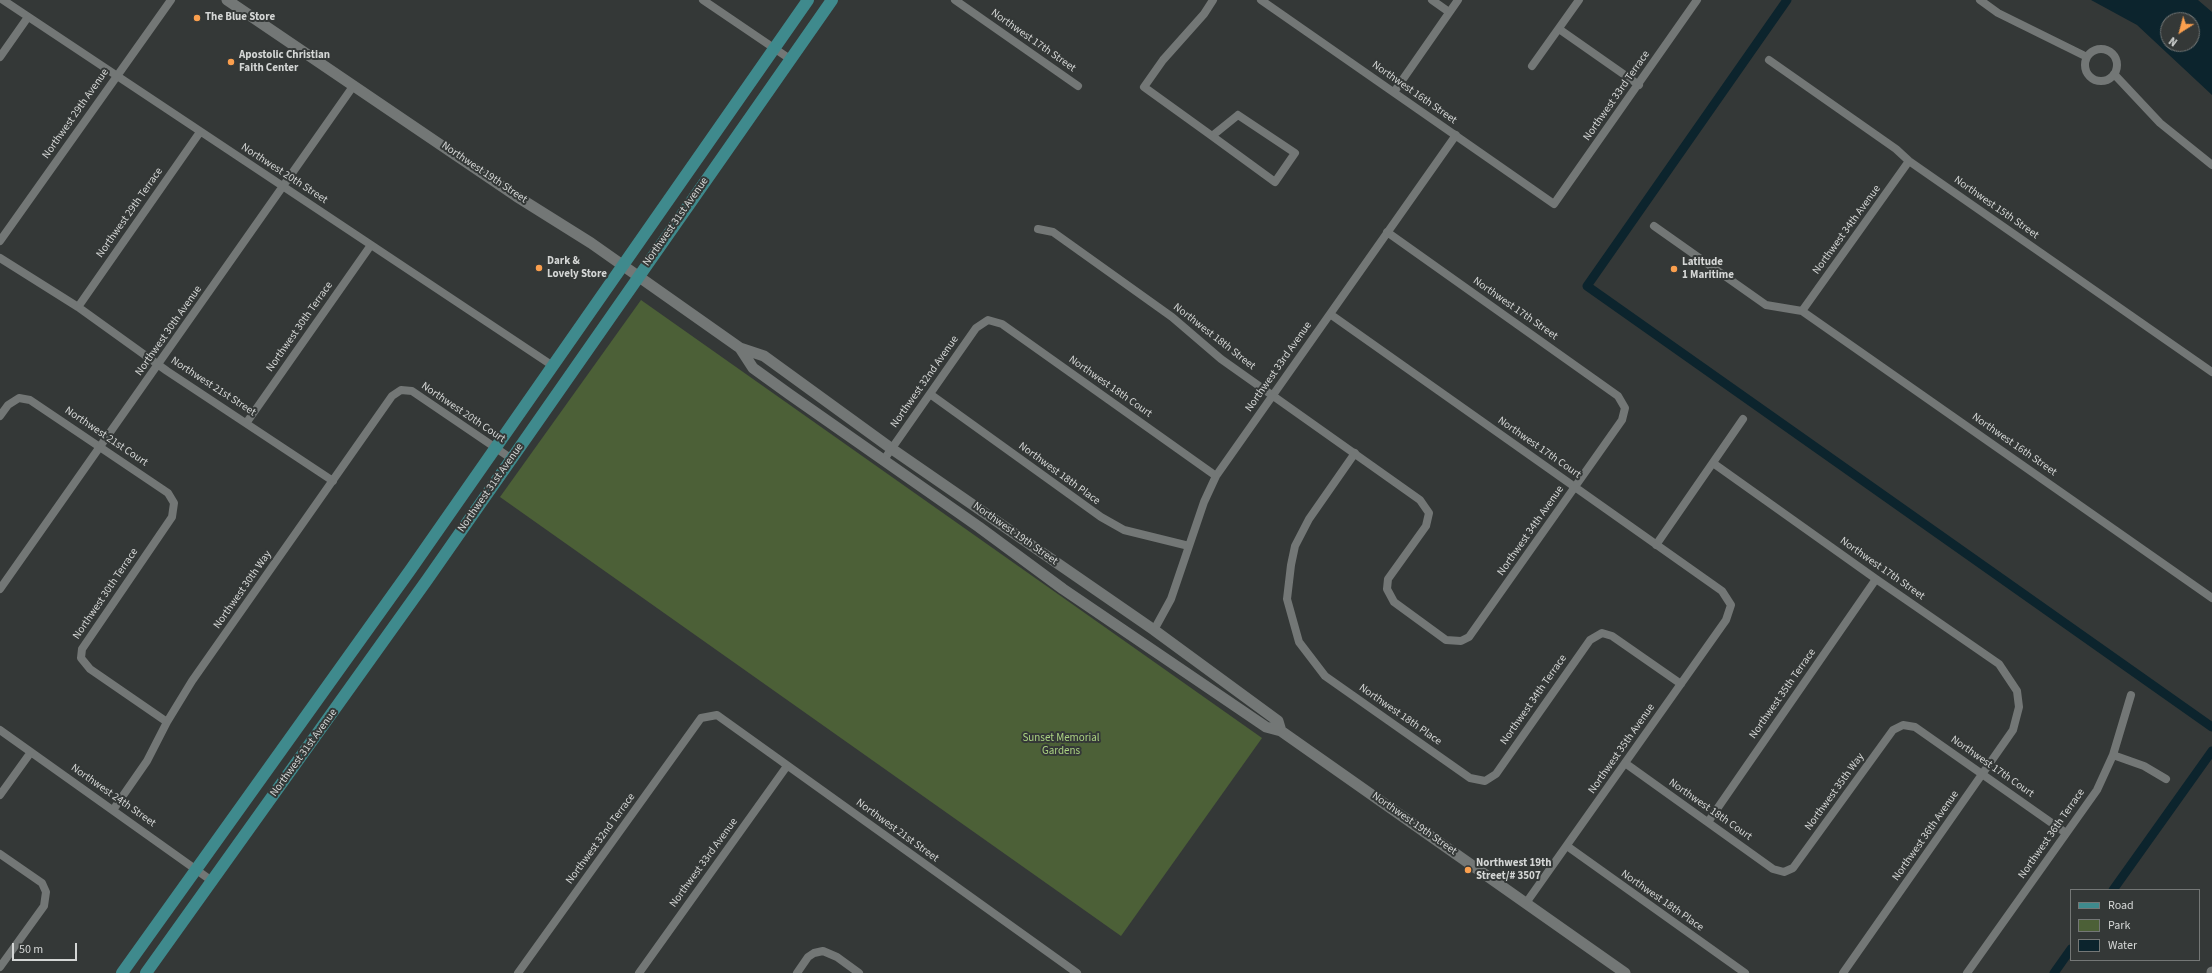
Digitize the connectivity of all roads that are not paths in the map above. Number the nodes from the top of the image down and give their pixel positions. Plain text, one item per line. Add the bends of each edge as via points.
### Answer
1 (3, 0) edge
2 (171, 0) edge
3 (227, 0) edge
4 (703, 0) edge
5 (808, 0) edge
6 (832, 0) edge
7 (955, 0) edge
8 (1213, 0) edge
9 (1262, 0) edge
10 (1432, 0) edge
11 (1458, 0) edge
12 (1579, 0) edge
13 (1696, 0) edge
14 (1980, 0) edge
15 (1449, 12) junction
16 (28, 17) junction
17 (1558, 29) junction
18 (774, 47) junction
19 (2087, 56) junction
20 (0, 57) edge
21 (790, 59) junction
22 (1769, 60) dead end
23 (1532, 66) dead end
24 (2114, 74) junction
25 (117, 76) junction
26 (354, 85) junction
27 (1639, 85) junction
28 (1078, 86) dead end
29 (1394, 92) junction
30 (200, 132) junction
31 (1456, 135) junction
32 (1212, 136) junction
33 (1909, 161) junction
34 (2212, 165) edge
35 (283, 187) junction
36 (1554, 204) joint
37 (1654, 226) dead end
38 (1038, 229) dead end
39 (1387, 232) junction
40 (0, 242) edge
41 (371, 245) junction
42 (0, 258) edge
43 (622, 265) junction
44 (638, 276) junction
45 (78, 307) junction
46 (1802, 311) junction
47 (1330, 314) junction
48 (988, 320) joint
49 (740, 348) junction
50 (159, 365) junction
51 (554, 366) junction
52 (2212, 372) edge
53 (401, 390) joint
54 (930, 394) junction
55 (1273, 395) junction
56 (1625, 408) joint
57 (0, 416) edge
58 (1743, 419) dead end
59 (247, 422) junction
60 (99, 446) junction
61 (496, 448) junction
62 (892, 449) junction
63 (1355, 454) junction
64 (512, 459) junction
65 (883, 461) junction
66 (1713, 463) junction
67 (1216, 476) junction
68 (333, 481) junction
69 (1575, 487) junction
70 (174, 503) joint
71 (1656, 545) junction
72 (1189, 546) junction
73 (1876, 579) junction
74 (0, 589) edge
75 (1387, 589) joint
76 (2212, 598) edge
77 (1731, 605) joint
78 (1154, 630) junction
79 (1681, 684) junction
80 (2131, 696) dead end
81 (2019, 707) joint
82 (701, 718) joint
83 (167, 722) junction
84 (1903, 725) joint
85 (0, 730) edge
86 (1281, 731) junction
87 (31, 752) junction
88 (2113, 755) junction
89 (1625, 763) junction
90 (787, 766) junction
91 (1983, 774) junction
92 (2166, 779) dead end
93 (1485, 781) joint
94 (0, 795) edge
95 (113, 810) junction
96 (1708, 822) junction
97 (2066, 833) junction
98 (1567, 846) junction
99 (0, 854) edge
100 (196, 870) junction
101 (1784, 872) joint
102 (212, 881) junction
103 (1526, 903) junction
104 (0, 966) edge
105 (122, 973) edge
106 (146, 973) edge
107 (518, 973) edge
108 (639, 973) edge
109 (797, 973) edge
110 (859, 973) edge
111 (1077, 973) edge
112 (1625, 973) edge
113 (1745, 973) edge
114 (1843, 973) edge
115 (1966, 973) edge

1 - 16 street, Northwest 20th Street
2 - 25 street, Northwest 29th Avenue
3 - 26 street, Northwest 19th Street
4 - 18 street
5 - 18 main road, Northwest 31st Avenue
6 - 21 main road, Northwest 31st Avenue
7 - 28 street, Northwest 17th Street
8 - 32 street via 1144,87
9 - 29 street, Northwest 16th Street
10 - 15 street
11 - 15 street
12 - 17 street
13 - 27 street, Northwest 33rd Terrace
14 - 19 street via 1998,13
15 - 29 street
16 - 20 street
16 - 25 street, Northwest 20th Street
17 - 23 street
17 - 27 street
18 - 21 street
18 - 43 main road, Northwest 31st Avenue
19 - 24 street via 2097,50 2109,52 2116,62
19 - 24 street via 2085,68 2092,79 2104,81
21 - 44 main road, Northwest 31st Avenue
22 - 33 street, Northwest 15th Street via 1896,149
24 - 34 street via 2160,123
25 - 30 street, Northwest 20th Street
25 - 40 street, Northwest 29th Avenue
26 - 35 street, Northwest 30th Avenue
26 - 43 street, Northwest 19th Street
27 - 36 street, Northwest 33rd Terrace
29 - 31 street, Northwest 16th Street
30 - 35 street, Northwest 20th Street
30 - 45 street, Northwest 29th Terrace
31 - 36 street, Northwest 16th Street
31 - 39 street, Northwest 33rd Avenue
32 - 32 street via 1275,182 1296,154 1238,115
33 - 46 street, Northwest 34th Avenue
33 - 52 street, Northwest 15th Street
35 - 41 street, Northwest 20th Street
35 - 50 street, Northwest 30th Avenue
37 - 46 street via 1766,305
38 - 55 street, Northwest 18th Street via 1053,232 1172,317 1221,359
39 - 47 street, Northwest 33rd Avenue
39 - 56 street, Northwest 17th Street via 1618,396
41 - 51 street, Northwest 20th Street
41 - 59 street, Northwest 30th Terrace
42 - 45 street, Northwest 21st Street
43 - 44 street, Northwest 19th Street
43 - 51 main road, Northwest 31st Avenue
44 - 49 street, Northwest 19th Street
44 - 64 main road, Northwest 31st Avenue
45 - 50 street, Northwest 21st Street
46 - 76 street, Northwest 16th Street
47 - 55 street, Northwest 33rd Avenue
47 - 69 street, Northwest 17th Court
48 - 54 street, Northwest 32nd Avenue via 976,328
48 - 67 street, Northwest 18th Court via 1002,324
49 - 62 street, Northwest 19th Street via 764,356
49 - 65 street, Northwest 19th Street via 753,368
50 - 59 street, Northwest 21st Street
50 - 60 street, Northwest 30th Avenue
51 - 61 main road, Northwest 31st Avenue
53 - 61 street, Northwest 20th Court via 412,391
53 - 68 street, Northwest 30th Way via 392,396
54 - 62 street, Northwest 32nd Avenue
54 - 72 street, Northwest 18th Place via 1101,517 1124,530
55 - 63 street, Northwest 18th Street
55 - 67 street, Northwest 33rd Avenue
56 - 69 street, Northwest 34th Avenue via 1622,420
57 - 60 street, Northwest 21st Court via 8,405 19,398 30,400
58 - 66 street
59 - 68 street, Northwest 21st Street
60 - 70 street, Northwest 21st Court via 168,493
60 - 74 street, Northwest 30th Avenue
61 - 64 street, Northwest 20th Court
61 - 100 main road, Northwest 31st Avenue
62 - 65 street, Northwest 32nd Avenue
62 - 78 street, Northwest 19th Street
63 - 75 street, Northwest 18th Street via 1420,500 1429,513 1426,526 1388,579
63 - 93 street, Northwest 18th Place via 1309,519 1295,546 1290,564 1287,599 1299,642 1325,676 1470,778
64 - 102 main road, Northwest 31st Avenue
65 - 86 street, Northwest 19th Street via 1193,678 1266,727
66 - 71 street
66 - 73 street, Northwest 17th Street
67 - 72 street, Northwest 33rd Avenue
68 - 83 street, Northwest 30th Way via 192,681
69 - 71 street, Northwest 17th Court
69 - 75 street, Northwest 34th Avenue via 1469,637 1461,641 1446,640 1394,602
70 - 83 street, Northwest 30th Terrace via 172,517 82,648 81,658 90,669
71 - 77 street, Northwest 17th Court via 1722,591
72 - 78 street, Northwest 33rd Avenue via 1171,599
73 - 81 street, Northwest 17th Street via 1999,664 2017,691
73 - 96 street, Northwest 35th Terrace
77 - 79 street, Northwest 35th Avenue via 1726,620
78 - 86 street, Northwest 19th Street via 1278,721
79 - 89 street, Northwest 35th Avenue
79 - 93 street, Northwest 34th Terrace via 1612,636 1602,633 1590,640 1496,774
80 - 88 street, Northwest 36th Terrace
81 - 91 street, Northwest 36th Avenue via 2013,730
82 - 90 street, Northwest 21st Street via 717,715
82 - 107 street, Northwest 32nd Terrace
83 - 95 street, Northwest 30th Way via 147,761
84 - 91 street, Northwest 17th Court via 1915,727
84 - 101 street, Northwest 35th Way via 1893,730 1794,868
85 - 87 street, Northwest 24th Street
86 - 103 street, Northwest 19th Street
87 - 94 street
87 - 95 street, Northwest 24th Street
88 - 92 street via 2144,766
88 - 97 street, Northwest 36th Terrace via 2097,790
89 - 96 street, Northwest 18th Court
89 - 98 street, Northwest 35th Avenue
90 - 108 street, Northwest 33rd Avenue
90 - 111 street, Northwest 21st Street
91 - 97 street, Northwest 17th Court
91 - 114 street, Northwest 36th Avenue
95 - 100 street, Northwest 24th Street
96 - 101 street, Northwest 18th Court via 1773,869
97 - 115 street, Northwest 36th Terrace
98 - 103 street, Northwest 35th Avenue
98 - 113 street, Northwest 18th Place
99 - 104 street via 42,883 46,892 44,906
100 - 102 street, Northwest 24th Street
100 - 105 main road, Northwest 31st Avenue
102 - 106 main road, Northwest 31st Avenue
103 - 112 street, Northwest 19th Street
109 - 110 street via 808,958 823,951 837,957

